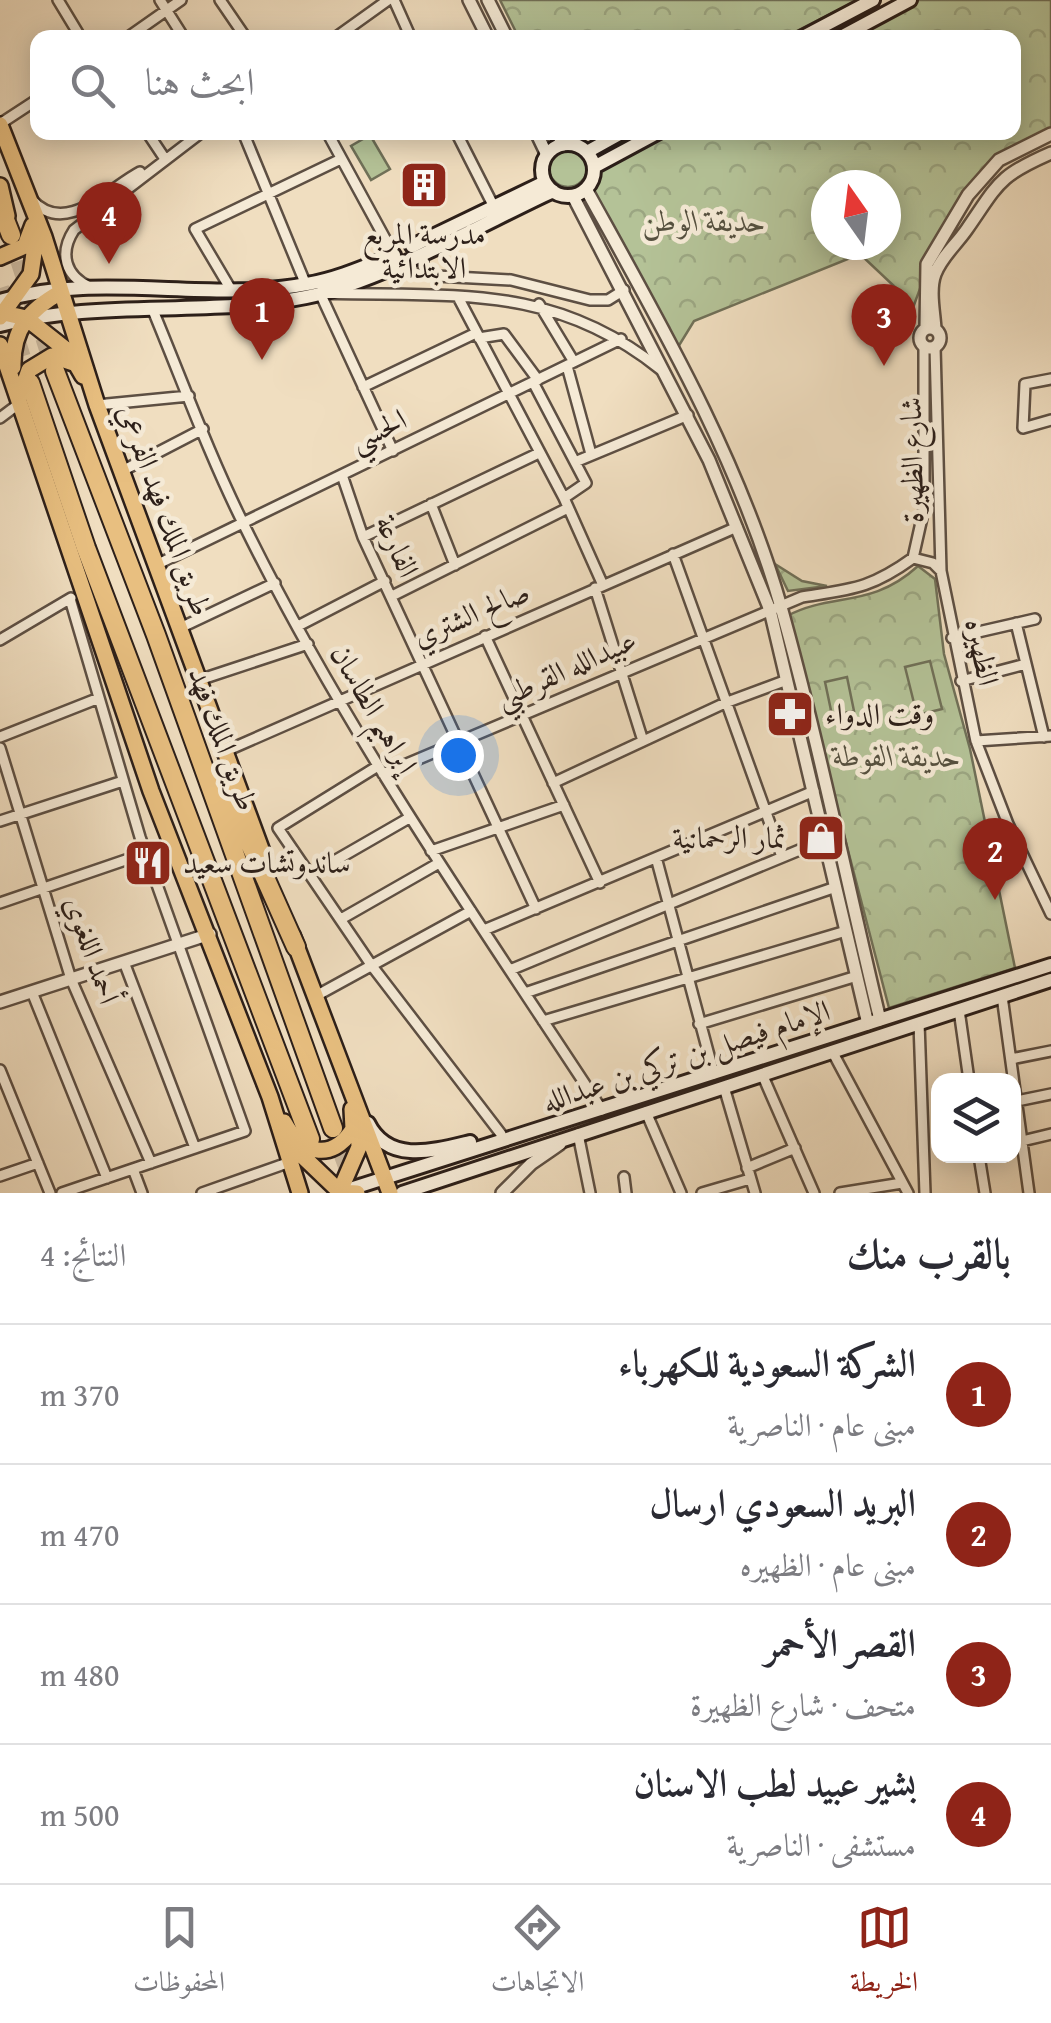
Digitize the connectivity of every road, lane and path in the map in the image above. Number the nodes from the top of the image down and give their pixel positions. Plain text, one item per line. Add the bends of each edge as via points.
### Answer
1 (58, 0) edge
2 (160, 0) edge
3 (181, 0) edge
4 (220, 0) edge
5 (364, 0) edge
6 (391, 0) edge
7 (469, 0) edge
8 (488, 0) edge
9 (873, 0) edge
10 (910, 0) edge
11 (166, 10) junction
12 (370, 12) junction
13 (77, 30) edge
14 (138, 30) edge
15 (179, 30) edge
16 (241, 30) edge
17 (346, 30) edge
18 (407, 30) edge
19 (484, 30) edge
20 (504, 30) edge
21 (816, 30) edge
22 (854, 30) edge
23 (30, 104) edge
24 (0, 125) edge
25 (1051, 134) edge
26 (152, 140) edge
27 (191, 140) edge
28 (247, 140) edge
29 (331, 140) edge
30 (460, 140) edge
31 (540, 140) edge
32 (558, 140) edge
33 (564, 140) edge
34 (608, 140) edge
35 (644, 140) edge
36 (587, 152) junction
37 (1051, 152) edge
38 (547, 155) junction
39 (165, 159) junction
40 (341, 159) junction
41 (594, 166) junction
42 (0, 186) edge
43 (549, 187) junction
44 (579, 192) junction
45 (27, 194) junction
46 (271, 194) junction
47 (493, 204) junction
48 (0, 207) edge
49 (37, 221) junction
50 (11, 234) joint
51 (44, 237) junction
52 (424, 250) junction
53 (394, 255) junction
54 (0, 257) edge
55 (67, 265) junction
56 (306, 284) junction
57 (230, 288) junction
58 (0, 289) edge
59 (104, 289) junction
60 (624, 290) junction
61 (61, 292) junction
62 (320, 293) junction
63 (20, 295) junction
64 (458, 297) junction
65 (40, 304) junction
66 (539, 304) junction
67 (152, 308) junction
68 (67, 311) junction
69 (1, 314) edge
70 (26, 318) junction
71 (931, 328) junction
72 (478, 336) junction
73 (622, 339) junction
74 (0, 345) edge
75 (929, 346) junction
76 (0, 362) edge
77 (570, 364) junction
78 (56, 372) tunnel mouth
79 (669, 376) junction
80 (21, 380) junction
81 (1051, 380) edge
82 (536, 381) junction
83 (362, 388) junction
84 (507, 395) junction
85 (94, 396) junction
86 (189, 396) junction
87 (22, 410) junction
88 (688, 415) junction
89 (0, 418) edge
90 (1051, 420) edge
91 (203, 428) junction
92 (392, 451) junction
93 (539, 453) junction
94 (591, 454) junction
95 (575, 462) junction
96 (122, 471) junction
97 (342, 475) junction
98 (566, 503) junction
99 (431, 504) junction
100 (243, 524) junction
101 (737, 527) junction
102 (363, 536) junction
103 (86, 548) junction
104 (673, 554) junction
105 (913, 558) junction
106 (454, 565) junction
107 (156, 566) junction
108 (767, 570) junction
109 (941, 572) junction
110 (385, 581) junction
111 (275, 583) junction
112 (598, 586) junction
113 (85, 588) junction
114 (812, 595) junction
115 (392, 596) junction
116 (70, 600) junction
117 (775, 607) junction
118 (1035, 619) dead end
119 (1016, 623) junction
120 (298, 626) junction
121 (180, 628) junction
122 (156, 635) junction
123 (485, 636) junction
124 (702, 636) junction
125 (952, 638) junction
126 (0, 640) edge
127 (308, 644) junction
128 (422, 663) junction
129 (1026, 664) junction
130 (623, 672) junction
131 (199, 680) junction
132 (787, 680) junction
133 (961, 682) junction
134 (99, 698) junction
135 (338, 700) junction
136 (725, 703) junction
137 (522, 716) junction
138 (1048, 736) edge
139 (0, 737) edge
140 (643, 741) junction
141 (976, 741) junction
142 (456, 743) junction
143 (0, 748) edge
144 (226, 750) junction
145 (380, 770) junction
146 (124, 781) junction
147 (554, 783) junction
148 (814, 791) junction
149 (564, 805) junction
150 (764, 812) junction
151 (20, 813) junction
152 (409, 818) junction
153 (0, 820) edge
154 (495, 829) junction
155 (168, 835) junction
156 (831, 846) junction
157 (431, 851) junction
158 (146, 853) junction
159 (782, 857) junction
160 (657, 860) junction
161 (439, 863) junction
162 (838, 870) junction
163 (310, 875) junction
164 (1051, 880) edge
165 (600, 883) junction
166 (1037, 884) junction
167 (836, 888) junction
168 (44, 889) junction
169 (667, 902) junction
170 (0, 903) edge
171 (536, 909) junction
172 (471, 911) junction
173 (1051, 914) edge
174 (341, 919) junction
175 (484, 930) junction
176 (846, 931) junction
177 (210, 934) junction
178 (676, 939) junction
179 (179, 945) junction
180 (296, 948) junction
181 (124, 962) junction
182 (1051, 964) edge
183 (372, 966) junction
184 (510, 970) junction
185 (856, 976) junction
186 (686, 978) junction
187 (72, 979) junction
188 (1051, 980) edge
189 (32, 992) junction
190 (525, 993) junction
191 (1002, 996) junction
192 (314, 997) junction
193 (0, 1002) edge
194 (959, 1010) junction
195 (544, 1021) junction
196 (874, 1022) junction
197 (918, 1023) junction
198 (699, 1024) junction
199 (832, 1051) junction
200 (1051, 1051) edge
201 (1012, 1058) junction
202 (0, 1070) edge
203 (968, 1073) edge
204 (1013, 1073) edge
205 (714, 1074) junction
206 (762, 1074) junction
207 (346, 1077) junction
208 (2, 1081) edge
209 (724, 1087) junction
210 (1051, 1094) edge
211 (270, 1097) junction
212 (1021, 1099) edge
213 (602, 1110) junction
214 (646, 1112) junction
215 (333, 1128) tunnel mouth
216 (531, 1133) junction
217 (1021, 1133) edge
218 (501, 1134) junction
219 (1051, 1134) edge
220 (575, 1135) junction
221 (310, 1138) dead end
222 (1022, 1140) junction
223 (195, 1148) junction
224 (795, 1148) junction
225 (290, 1162) junction
226 (38, 1163) junction
227 (151, 1163) junction
228 (981, 1163) edge
229 (132, 1169) junction
230 (749, 1173) junction
231 (0, 1176) edge
232 (624, 1177) dead end
233 (107, 1178) junction
234 (902, 1183) junction
235 (387, 1185) edge
236 (508, 1190) edge
237 (50, 1193) edge
238 (62, 1193) edge
239 (142, 1193) edge
240 (202, 1193) edge
241 (300, 1193) edge
242 (343, 1193) edge
243 (366, 1193) edge
244 (402, 1193) edge
245 (590, 1193) edge
246 (626, 1193) edge
247 (681, 1193) edge
248 (702, 1193) edge
249 (754, 1193) edge
250 (814, 1193) edge
251 (840, 1193) edge
252 (908, 1193) edge
253 (925, 1193) edge
254 (984, 1193) edge
255 (1028, 1193) edge

1 - 13 street
2 - 11 street
3 - 11 street
4 - 16 street
5 - 12 street
6 - 12 street
6 - 18 street
7 - 19 street
8 - 20 street
9 - 21 main road
10 - 22 main road
11 - 14 street
11 - 15 street
12 - 17 street
23 - 24 street
24 - 45 main road, طريق الملك فهد الفرعي
25 - 71 street, شارع الظهيرة via 999,160 968,195 927,264
26 - 39 street
27 - 39 street
28 - 46 street
29 - 40 street
30 - 47 street
31 - 38 street
32 - 38 main road
33 - 36 main road
34 - 36 main road
35 - 41 main road
36 - 41 main road
37 - 71 street, شارع الظهيرة via 993,187 944,255 933,283
38 - 43 main road via 542,168
39 - 45 street via 72,215 52,213
39 - 55 street via 69,238
40 - 46 street
40 - 53 street
41 - 44 main road
42 - 50 main road
43 - 44 main road
43 - 47 main road
43 - 52 main road
44 - 60 street
44 - 108 street via 675,350
45 - 49 main road, طريق الملك فهد الفرعي
45 - 54 main road via 32,233 18,252
46 - 56 street
46 - 57 street via 194,229
47 - 53 main road
48 - 50 highway
49 - 51 main road, طريق الملك فهد الفرعي
49 - 63 main road via 36,254
51 - 55 main road
51 - 61 main road, طريق الملك فهد الفرعي
52 - 60 street via 423,266 436,276 510,280 590,300 608,300
52 - 62 main road
53 - 56 main road
55 - 59 street via 85,286
56 - 57 main road
57 - 59 main road
58 - 63 main road
59 - 61 main road
60 - 79 street
61 - 63 main road
61 - 65 main road
61 - 68 main road, طريق الملك فهد الفرعي
62 - 64 street
62 - 67 main road
62 - 83 street
63 - 65 main road
63 - 69 main road
64 - 66 street
64 - 72 street
65 - 68 main road
65 - 70 main road
66 - 73 street
66 - 77 street
67 - 68 main road
67 - 86 street, إبراهيم الطاسان
68 - 70 main road
68 - 85 main road, طريق الملك فهد الفرعي
69 - 70 main road
70 - 80 main road via 16,334
70 - 85 main road via 78,357
71 - 75 street, شارع الظهيرة via 941,338
72 - 82 street via 504,334
72 - 83 street
72 - 84 street
73 - 77 street, الحسي
73 - 79 street
74 - 80 main road
75 - 105 street, شارع الظهيرة via 924,508
75 - 109 street, شارع الظهيرة
76 - 80 main road
77 - 82 street, الحسي
77 - 94 street
78 - 122 highway, طريق الملك فهد
79 - 88 street
80 - 87 main road
80 - 103 highway, طريق الملك فهد
81 - 90 street via 1025,384 1023,428
82 - 84 street, الحسي
82 - 95 street
83 - 92 street
84 - 92 street, الحسي
84 - 93 street
85 - 86 street
85 - 87 main road via 76,364 52,356 28,370
85 - 96 main road, طريق الملك فهد الفرعي
86 - 91 street, إبراهيم الطاسان
87 - 89 street
87 - 113 main road
88 - 94 street
88 - 101 street
91 - 96 street
91 - 100 street, إبراهيم الطاسان
92 - 97 street, الحسي
93 - 98 street
93 - 99 street
94 - 95 street
95 - 98 street via 586,483
96 - 107 main road, طريق الملك فهد الفرعي
97 - 100 street, الحسي
97 - 102 street, الفارعة
98 - 106 street
98 - 112 street
99 - 102 street
99 - 106 street
100 - 107 street, الحسي
100 - 111 street, إبراهيم الطاسان
101 - 104 street, صالح الشتري
101 - 117 street
102 - 110 street, الفارعة
103 - 155 main road via 96,597 166,804
103 - 221 highway, طريق الملك فهد
104 - 112 street, صالح الشتري
104 - 124 street
105 - 109 street via 933,562
105 - 114 street via 878,583
106 - 115 street
107 - 121 main road, طريق الملك فهد الفرعي
108 - 114 street via 784,592
108 - 117 street
109 - 125 street, الظهيره
110 - 115 street, الفارعة
110 - 120 street
111 - 120 street, إبراهيم الطاسان
111 - 121 street
112 - 123 street, صالح الشتري
112 - 130 street
113 - 116 street
113 - 155 main road
114 - 117 street
115 - 128 street, الفارعة
116 - 126 street
116 - 134 street
117 - 124 street, عبيدالله القرطبي
117 - 132 street
117 - 156 street
118 - 119 street
119 - 125 street
119 - 129 street
120 - 127 street, إبراهيم الطاسان
121 - 131 main road, طريق الملك فهد الفرعي
122 - 180 highway via 170,647
122 - 215 highway, طريق الملك فهد
123 - 128 street, صالح الشتري
123 - 137 street
124 - 130 street, عبيدالله القرطبي
124 - 136 street
125 - 133 street, الظهيره
127 - 131 street
127 - 135 street, إبراهيم الطاسان
128 - 135 street, صالح الشتري
128 - 142 street, الفارعة
129 - 133 street
129 - 138 street
130 - 137 street, عبيدالله القرطبي
130 - 140 street
131 - 144 main road, طريق الملك فهد الفرعي
132 - 136 street
132 - 148 street
133 - 141 street, الظهيره
134 - 139 street
134 - 146 street
135 - 144 street, صالح الشتري
135 - 145 street, إبراهيم الطاسان
136 - 140 street
136 - 150 street
137 - 142 street, عبيدالله القرطبي
137 - 147 street
138 - 141 street
140 - 147 street
141 - 166 street, الظهيره
142 - 145 street, عبيدالله القرطبي
142 - 154 street, الفارعة
143 - 151 street, أحمد اللغوي
144 - 180 main road, طريق الملك فهد الفرعي
145 - 152 street, إبراهيم الطاسان
145 - 163 street, عبيدالله القرطبي via 278,828
146 - 151 street
146 - 158 street
147 - 149 street
148 - 150 street
148 - 156 street
149 - 154 street
149 - 165 street
150 - 159 street
150 - 160 street
151 - 153 street
151 - 168 street, أحمد اللغوي
152 - 157 street, إبراهيم الطاسان
152 - 163 street
154 - 157 street
154 - 171 street, الفارعة
155 - 177 main road
156 - 159 street
156 - 162 street
157 - 161 street, إبراهيم الطاسان
158 - 168 street
158 - 179 street
159 - 169 street
160 - 165 street
160 - 169 street
161 - 172 street, إبراهيم الطاسان
161 - 174 street
162 - 167 street
162 - 196 street
163 - 174 street
164 - 166 street
165 - 171 street
166 - 173 street, الظهيره
167 - 176 street
167 - 178 street
168 - 170 street
168 - 187 street, أحمد اللغوي
169 - 178 street
169 - 184 street
171 - 175 street
172 - 175 street, إبراهيم الطاسان
172 - 183 street
174 - 183 street
175 - 184 street, إبراهيم الطاسان
176 - 185 street
176 - 186 street
177 - 179 street
177 - 211 main road
178 - 186 street
178 - 190 street
179 - 181 street
179 - 223 street via 246,1131
180 - 192 main road, طريق الملك فهد الفرعي
181 - 187 street
181 - 223 street
182 - 196 main road, الإمام فيصل بن تركي بن عبدالله
183 - 192 street
183 - 218 street
184 - 190 street, إبراهيم الطاسان
185 - 196 street
185 - 198 street
186 - 195 street
186 - 198 street
187 - 189 street
187 - 227 street, أحمد اللغوي
188 - 191 main road, الإمام فيصل بن تركي بن عبدالله
189 - 193 street
189 - 233 street
190 - 195 street, إبراهيم الطاسان
191 - 194 main road, الإمام فيصل بن تركي بن عبدالله
191 - 201 street
192 - 207 main road, طريق الملك فهد الفرعي
194 - 197 main road, الإمام فيصل بن تركي بن عبدالله
194 - 203 street
195 - 213 street, إبراهيم الطاسان
196 - 205 main road, الإمام فيصل بن تركي بن عبدالله
197 - 199 main road, الإمام فيصل بن تركي بن عبدالله
197 - 253 street
198 - 205 street
199 - 206 main road, الإمام فيصل بن تركي بن عبدالله
199 - 234 street
200 - 201 street
201 - 204 street
202 - 208 street
205 - 213 main road, الإمام فيصل بن تركي بن عبدالله
206 - 209 main road, الإمام فيصل بن تركي بن عبدالله
206 - 224 street
207 - 211 main road via 353,1129 330,1150 299,1145
207 - 218 main road via 370,1129 397,1149 438,1150
207 - 235 main road, طريق الملك فهد الفرعي
207 - 242 main road via 360,1134
208 - 226 street
209 - 214 main road, الإمام فيصل بن تركي بن عبدالله
209 - 230 street
210 - 212 street
211 - 225 main road
211 - 242 main road via 294,1150
213 - 216 main road, الإمام فيصل بن تركي بن عبدالله
214 - 220 main road, الإمام فيصل بن تركي بن عبدالله
214 - 247 street
216 - 218 main road
216 - 235 main road, الإمام فيصل بن تركي بن عبدالله
217 - 222 street
219 - 222 street
220 - 236 street
220 - 244 main road, الإمام فيصل بن تركي بن عبدالله
220 - 245 street
222 - 255 street
223 - 227 street
224 - 230 street
224 - 250 street
225 - 240 street
225 - 241 main road
226 - 231 street
226 - 237 street
227 - 229 street
228 - 254 street
229 - 233 street
229 - 239 street
230 - 248 street
230 - 249 street
232 - 246 street
233 - 238 street
234 - 251 street
234 - 252 street
235 - 242 main road, الإمام فيصل بن تركي بن عبدالله
235 - 243 main road

